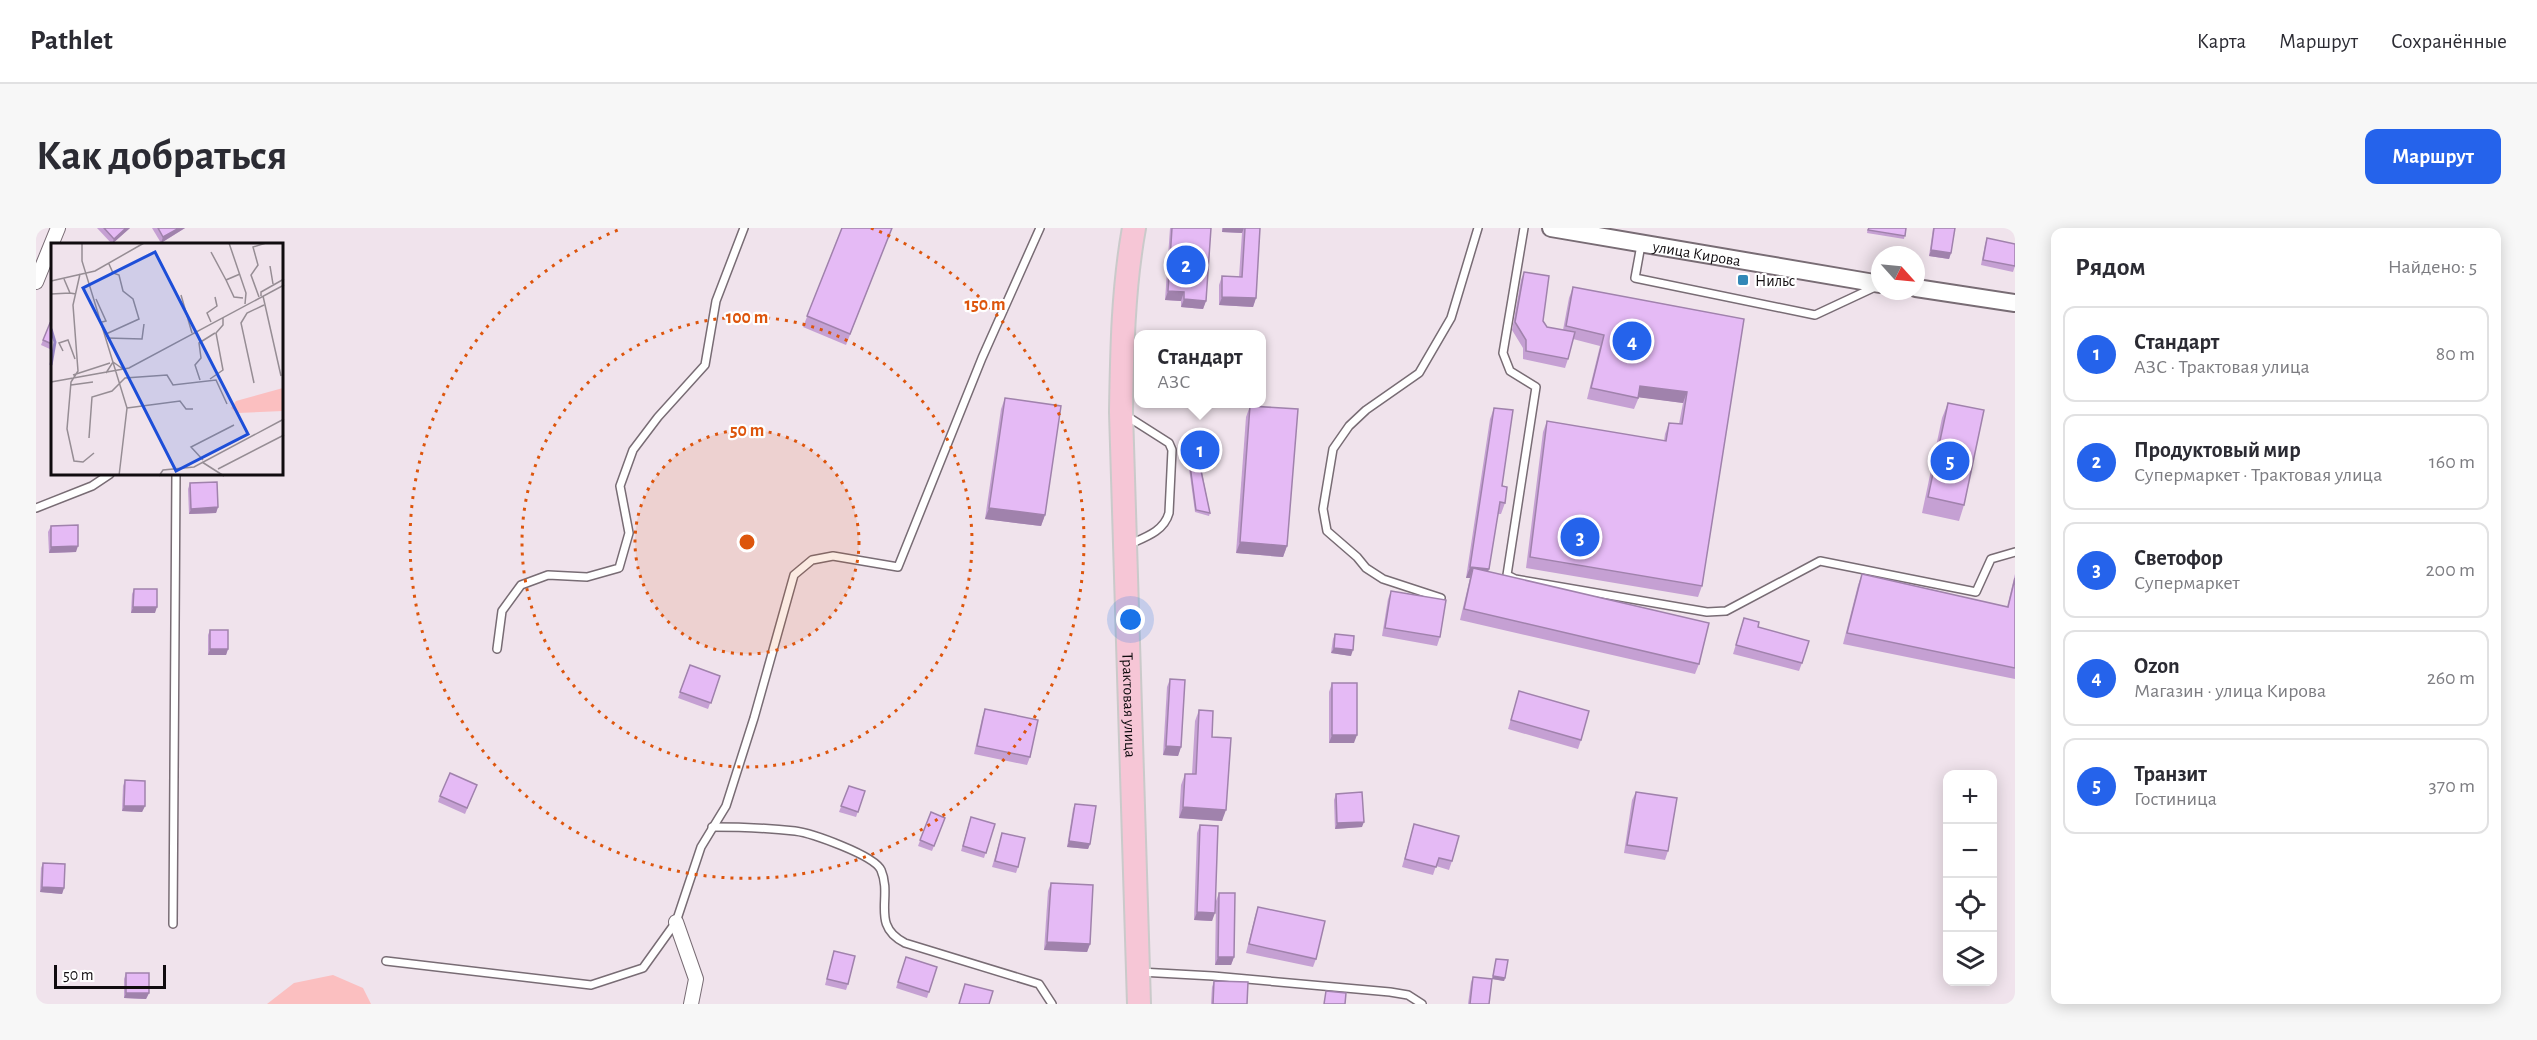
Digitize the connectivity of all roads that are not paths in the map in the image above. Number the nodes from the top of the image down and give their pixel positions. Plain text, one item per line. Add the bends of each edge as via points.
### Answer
1 (58, 228) edge
2 (744, 228) edge
3 (1040, 228) edge
4 (1134, 228) edge
5 (1141, 228) edge
6 (1478, 228) edge
7 (1524, 228) edge
8 (1551, 228) edge
9 (52, 243) edge
10 (51, 245) edge
11 (1641, 245) junction
12 (1126, 272) junction
13 (36, 282) edge
14 (1871, 283) edge
15 (1871, 288) edge
16 (1925, 289) edge
17 (2015, 303) edge
18 (1121, 412) junction
19 (107, 476) edge
20 (176, 476) edge
21 (36, 508) edge
22 (1125, 546) junction
23 (2015, 552) edge
24 (1441, 598) edge
25 (497, 649) dead end
26 (712, 827) junction
27 (676, 921) junction
28 (173, 924) dead end
29 (386, 961) dead end
30 (1138, 972) junction
31 (691, 1004) edge
32 (1052, 1004) edge
33 (1139, 1004) edge
34 (1422, 1004) edge

1 - 9 street
2 - 25 lane via 716,301 705,365 633,450 620,486 628,533 619,568 587,577 548,575 521,585 502,611
3 - 26 lane via 982,358 898,567 833,556 812,560 794,575 726,806
4 - 12 highway, Трактовая улица
5 - 12 highway
6 - 24 lane via 1451,318 1419,373 1366,410 1333,449 1323,509 1327,531 1366,568 1383,579
7 - 23 lane via 1503,353 1510,371 1536,387 1507,575 1707,612 1726,611 1820,561 1976,592 1991,559
8 - 11 street, улица Кирова
10 - 13 street
11 - 14 street, улица Кирова
11 - 15 lane via 1635,278 1815,315
12 - 18 highway, Трактовая улица
16 - 17 street
18 - 22 highway, Трактовая улица
18 - 22 lane via 1169,444 1172,450 1167,521 1154,533
19 - 21 lane
20 - 28 lane
22 - 30 highway, Трактовая улица
26 - 27 lane via 701,847
26 - 32 lane via 798,831 862,854 880,868 885,920 895,937 1040,984
27 - 29 lane via 643,968 591,985
27 - 31 street via 696,979
30 - 33 highway, Трактовая улица
30 - 34 lane via 1390,992 1408,995

